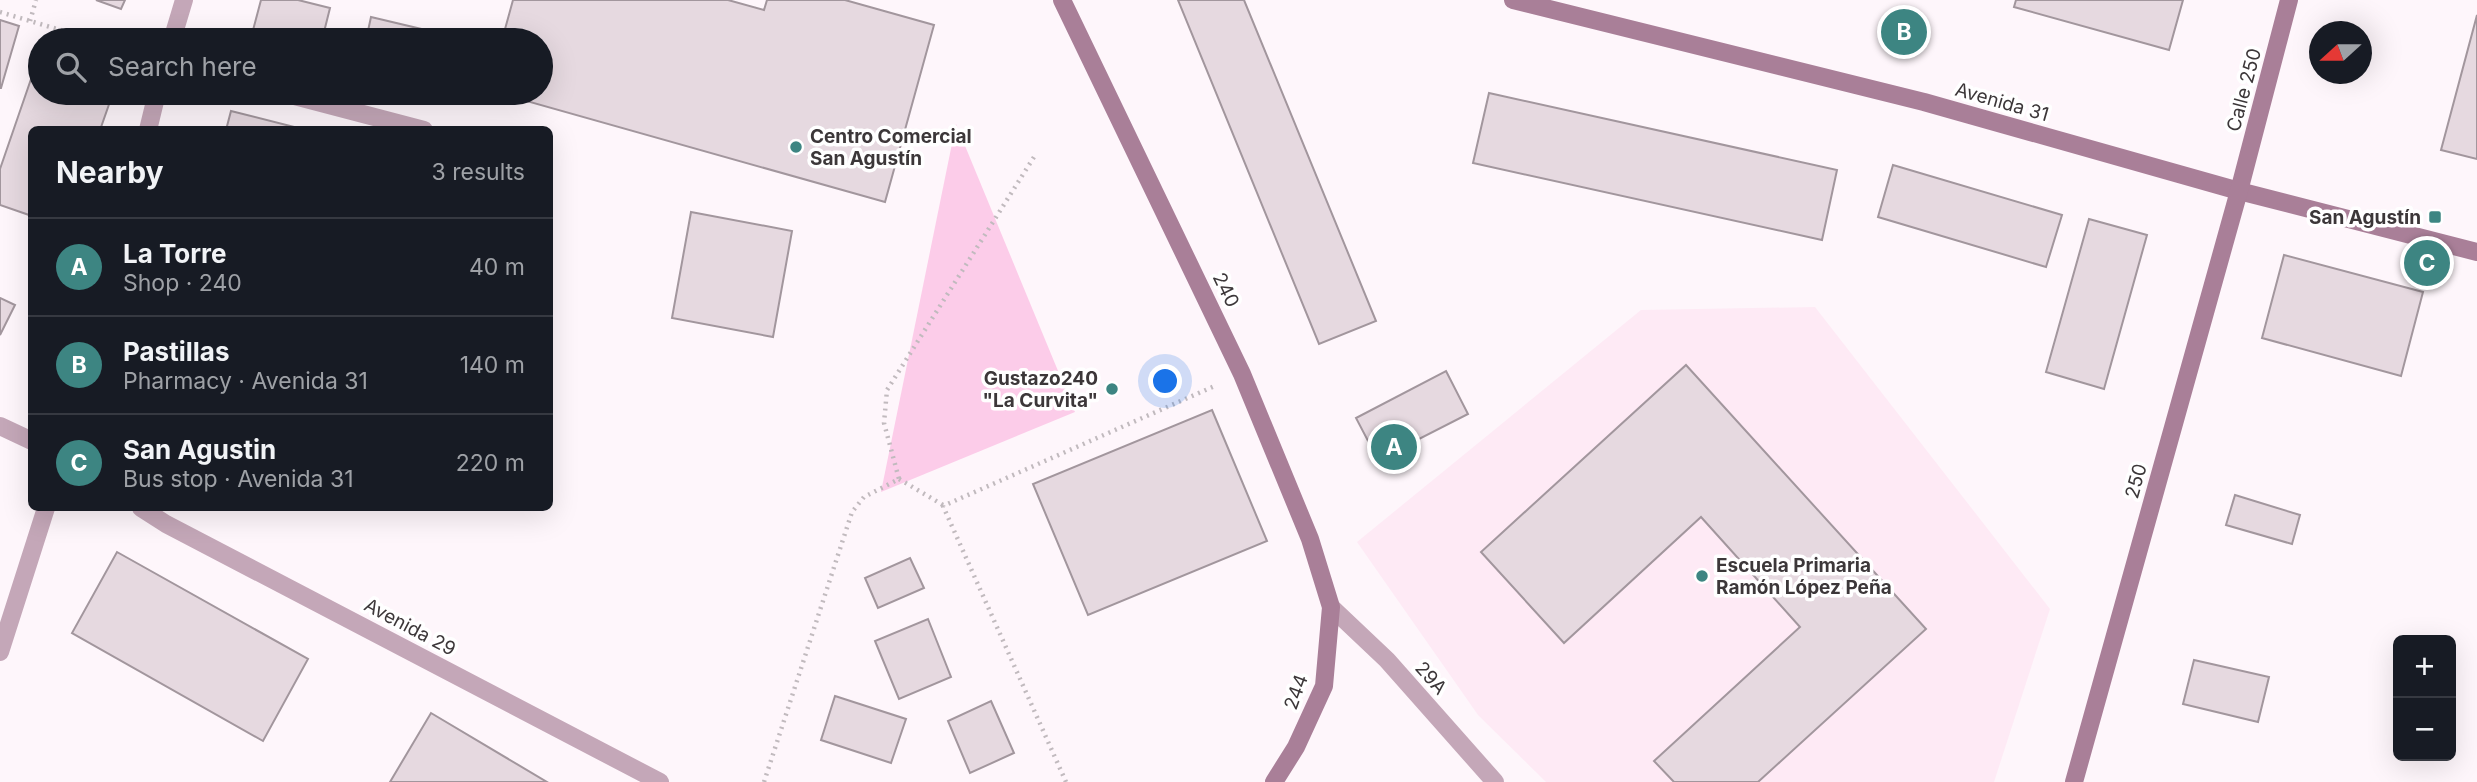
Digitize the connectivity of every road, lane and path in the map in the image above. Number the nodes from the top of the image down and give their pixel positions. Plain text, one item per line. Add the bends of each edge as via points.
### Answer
1 (36, 0) edge
2 (184, 0) edge
3 (1062, 0) edge
4 (1513, 0) edge
5 (2289, 0) edge
6 (0, 12) edge
7 (30, 21) junction
8 (54, 28) edge
9 (176, 28) edge
10 (154, 105) edge
11 (329, 105) edge
12 (149, 126) edge
13 (409, 126) edge
14 (1034, 157) dead end
15 (2239, 191) junction
16 (2477, 252) edge
17 (1242, 374) junction
18 (0, 426) edge
19 (28, 439) edge
20 (898, 479) junction
21 (943, 506) junction
22 (45, 511) edge
23 (146, 511) edge
24 (1331, 607) junction
25 (0, 652) edge
26 (660, 782) edge
27 (764, 782) edge
28 (1066, 782) edge
29 (1274, 782) edge
30 (1495, 782) edge
31 (2074, 782) edge

1 - 7 path
2 - 9 street
3 - 17 street, 240
4 - 15 street, Avenida 31 via 1924,102
5 - 15 street, Calle 250
6 - 7 path
7 - 8 path
10 - 12 street
11 - 13 street
14 - 20 path via 887,390 884,423
15 - 16 street, Avenida 31
15 - 31 street, 250
17 - 21 path
17 - 24 street, 240 via 1310,539
18 - 19 street
20 - 21 path
20 - 27 path via 864,497 852,512
21 - 28 path
22 - 25 street
23 - 26 street, Avenida 29
24 - 29 street, 244 via 1324,686
24 - 30 street, 29A via 1387,660

